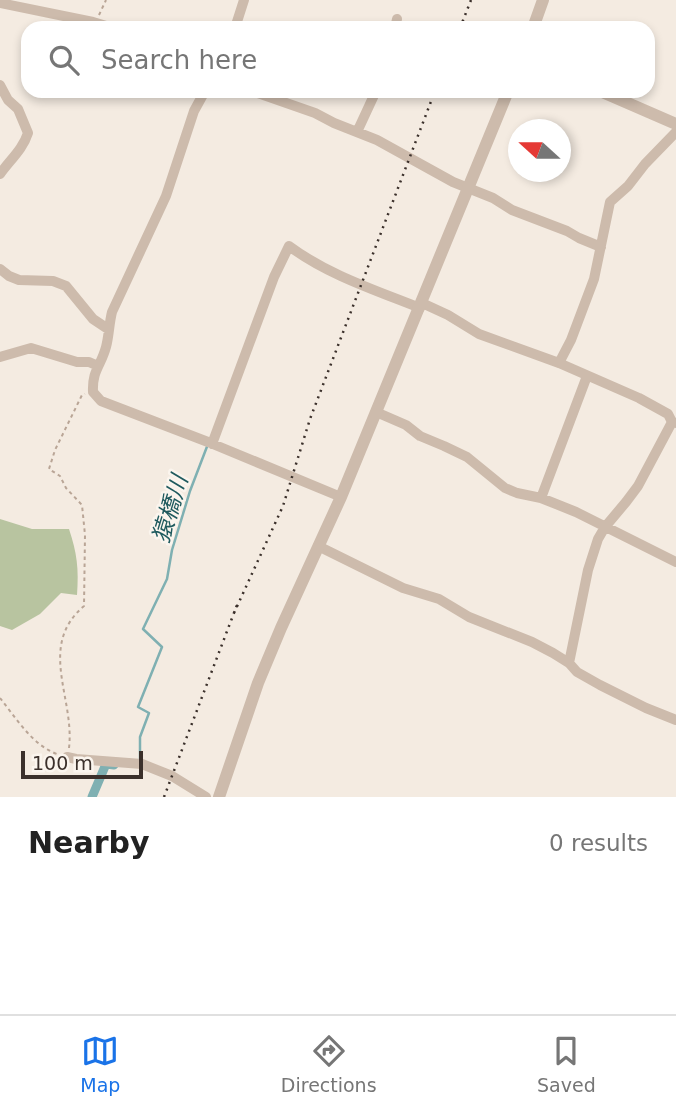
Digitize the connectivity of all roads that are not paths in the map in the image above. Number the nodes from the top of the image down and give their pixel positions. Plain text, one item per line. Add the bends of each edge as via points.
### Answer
1 (244, 0) edge
2 (543, 0) edge
3 (0, 3) edge
4 (86, 21) edge
5 (237, 21) edge
6 (536, 21) edge
7 (0, 85) edge
8 (201, 98) edge
9 (272, 98) edge
10 (373, 98) edge
11 (505, 98) edge
12 (616, 98) edge
13 (676, 124) edge
14 (357, 132) junction
15 (676, 132) edge
16 (0, 174) edge
17 (468, 188) junction
18 (601, 247) junction
19 (0, 269) edge
20 (421, 305) junction
21 (108, 329) junction
22 (0, 357) edge
23 (559, 363) junction
24 (98, 366) junction
25 (587, 376) junction
26 (376, 412) junction
27 (674, 422) edge
28 (210, 443) junction
29 (341, 496) junction
30 (541, 498) junction
31 (606, 527) junction
32 (318, 546) junction
33 (676, 562) edge
34 (569, 663) junction
35 (676, 720) edge
36 (67, 757) road end
37 (206, 797) edge
38 (219, 797) edge

1 - 5 street
2 - 6 street
3 - 4 street
7 - 16 street via 28,133
8 - 21 street via 166,196
9 - 14 street
10 - 14 street
11 - 17 street
12 - 13 street
14 - 17 street
15 - 18 street via 610,202
17 - 18 street
17 - 20 street
18 - 23 street via 594,279
19 - 21 street via 19,280 66,286 93,319
20 - 23 street via 449,315 479,334
20 - 26 street
20 - 28 street via 341,276 289,246
21 - 24 street
22 - 24 street via 31,348
23 - 25 street
24 - 28 street via 93,392 101,401
25 - 27 street via 656,407
25 - 30 street
26 - 29 street
26 - 30 street via 467,457 505,488
27 - 31 street via 638,486
28 - 29 street
29 - 32 street
30 - 31 street
31 - 33 street
31 - 34 street via 588,570
32 - 34 street
32 - 38 street via 258,683
34 - 35 street via 600,685
36 - 37 street via 140,764 172,776

